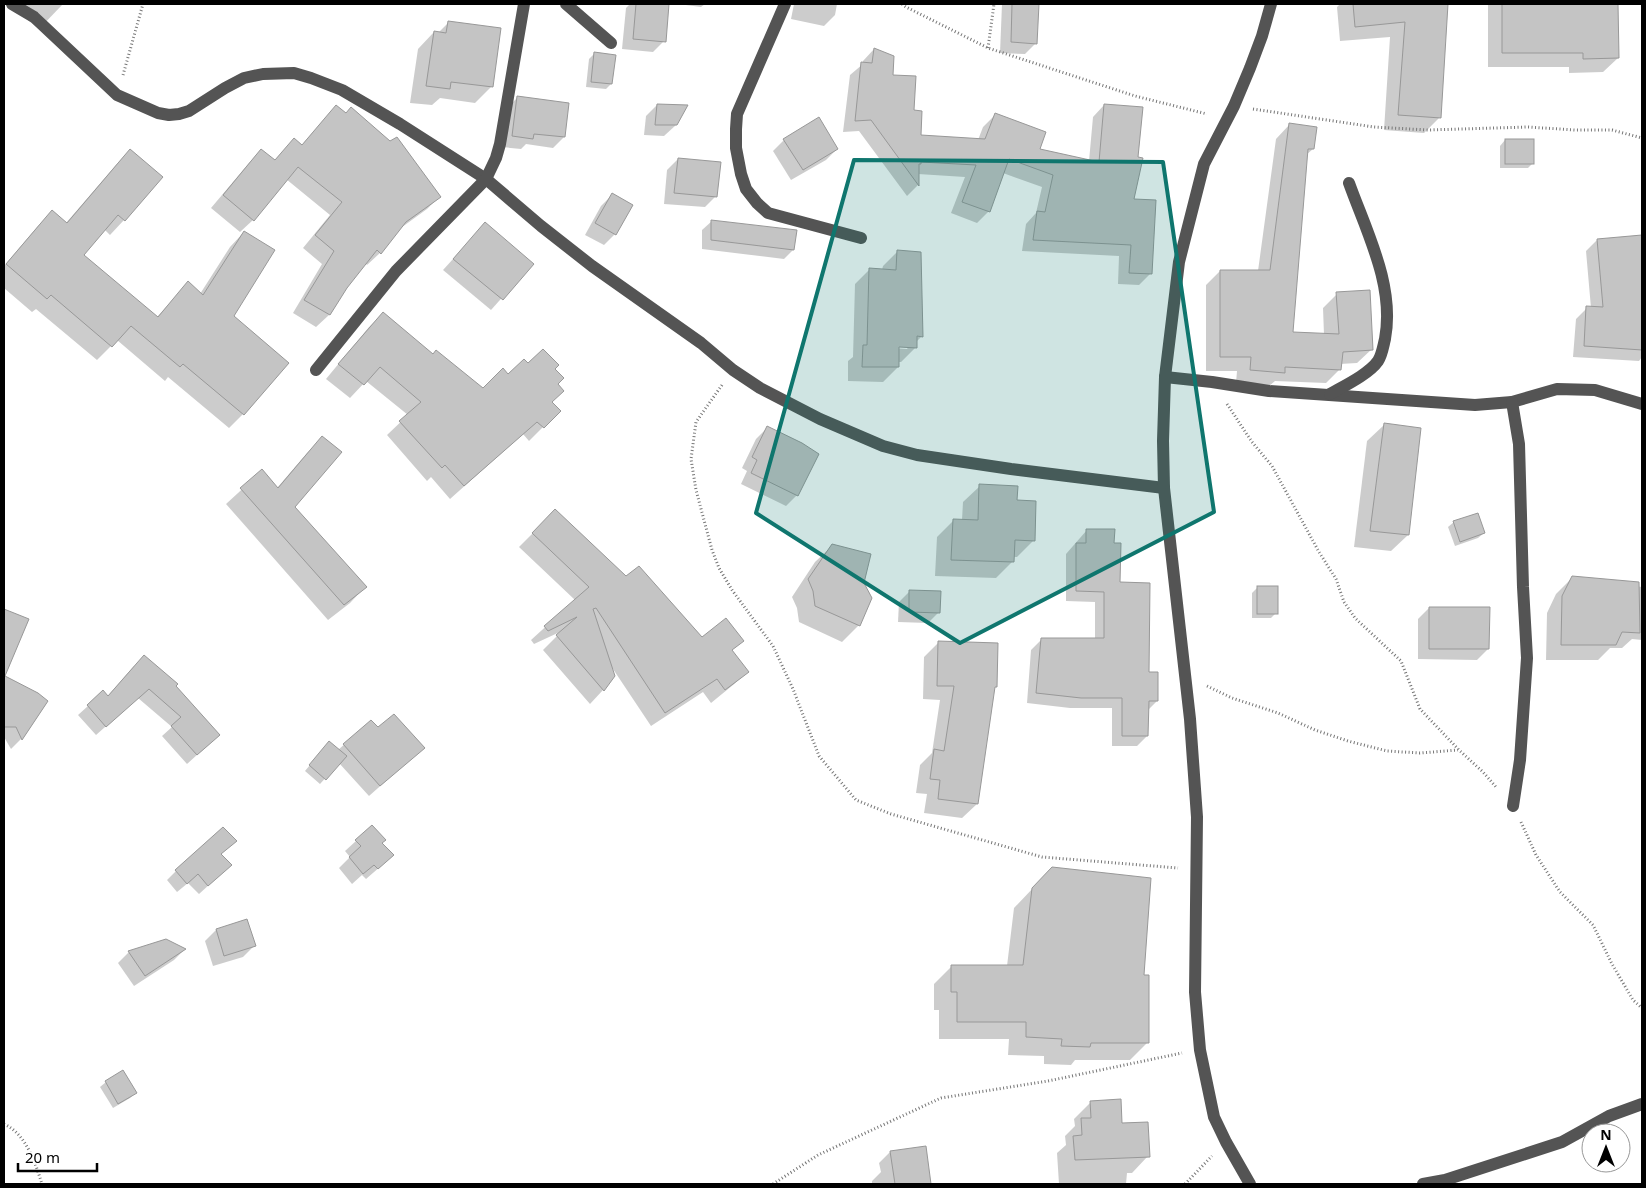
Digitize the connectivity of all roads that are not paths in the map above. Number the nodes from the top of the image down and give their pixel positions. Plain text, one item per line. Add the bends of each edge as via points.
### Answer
1 (12, 4) edge
2 (524, 4) edge
3 (566, 4) edge
4 (785, 4) edge
5 (1271, 4) edge
6 (611, 43) dead end
7 (486, 179) junction
8 (1350, 183) dead end
9 (861, 238) dead end
10 (316, 370) dead end
11 (1165, 378) junction
12 (1330, 394) junction
13 (1512, 402) junction
14 (1642, 404) edge
15 (1164, 488) junction
16 (1513, 806) road end
17 (1642, 1104) edge
18 (1250, 1184) edge
19 (1423, 1184) edge

1 - 7 street via 34,17 117,95 158,113 168,115 189,111 244,78 294,73 342,90
2 - 7 street via 500,144
3 - 6 street
4 - 9 street via 737,114 736,148 741,174 746,189 768,213
5 - 11 street via 1234,106 1204,164 1179,262
7 - 10 street via 396,271
7 - 15 street via 540,226 701,343 733,370 820,419 883,446 917,455
8 - 12 street via 1384,287 1387,327 1377,362
11 - 12 street
11 - 15 street
12 - 13 street via 1475,405
13 - 14 street via 1557,389 1571,389 1596,390
13 - 16 street via 1519,444 1527,658 1520,760
15 - 18 street via 1186,677 1197,817 1195,992 1200,1050 1217,1125
17 - 19 street via 1609,1116 1562,1142 1498,1164

